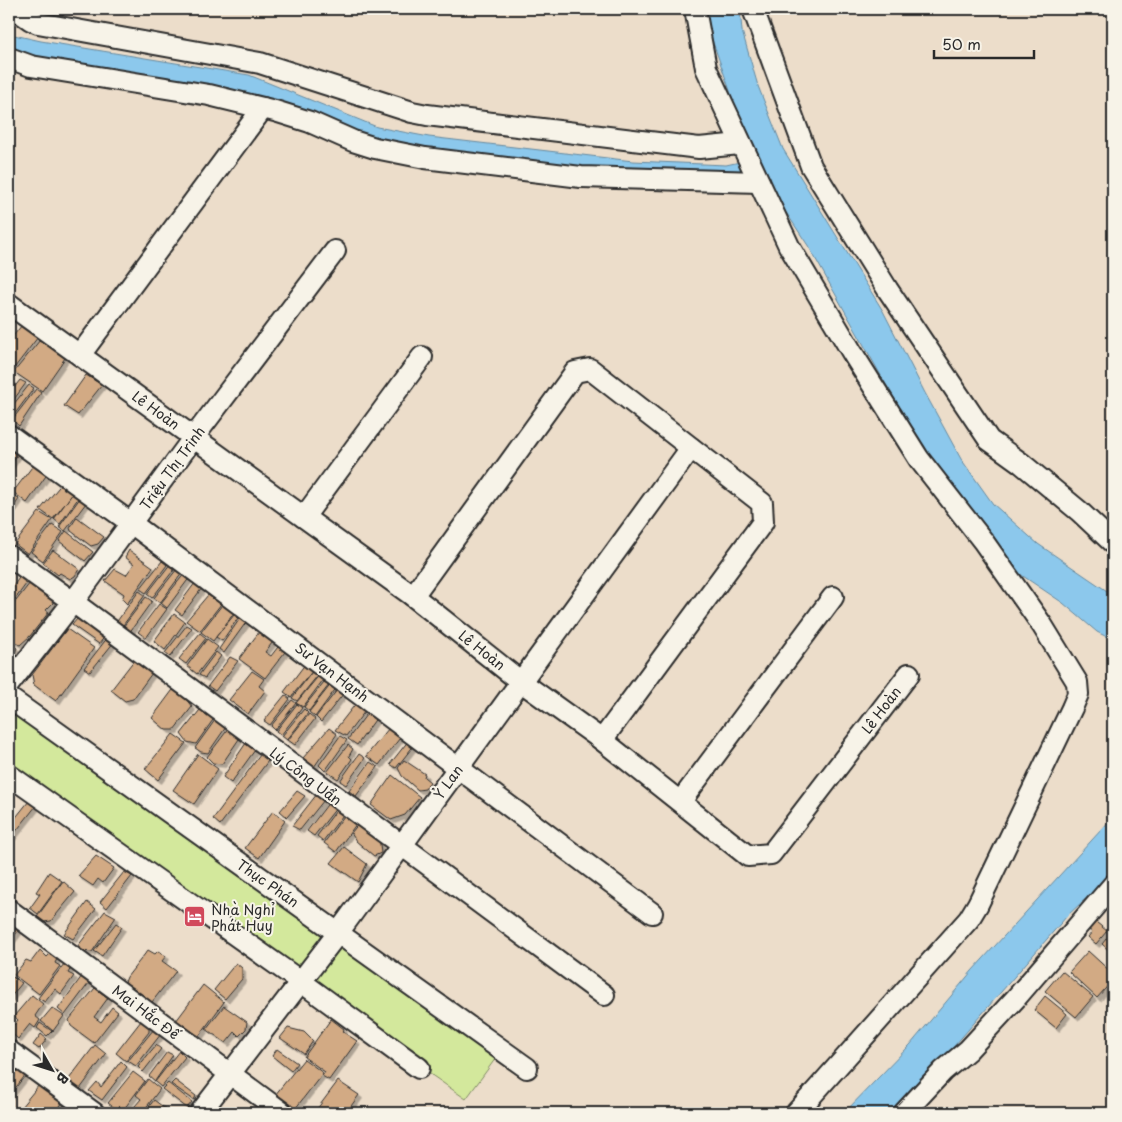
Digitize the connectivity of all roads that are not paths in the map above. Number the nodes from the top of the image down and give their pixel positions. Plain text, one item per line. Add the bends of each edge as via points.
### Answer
1 (15, 9) edge
2 (695, 9) edge
3 (753, 9) edge
4 (9, 58) edge
5 (264, 108) junction
6 (743, 149) junction
7 (758, 180) junction
8 (335, 251) dead end
9 (9, 304) edge
10 (80, 355) junction
11 (422, 357) dead end
12 (9, 435) edge
13 (194, 438) junction
14 (691, 448) junction
15 (304, 517) junction
16 (131, 523) junction
17 (1113, 543) edge
18 (9, 556) edge
19 (413, 596) junction
20 (833, 597) dead end
21 (74, 602) junction
22 (909, 674) dead end
23 (520, 681) junction
24 (9, 684) edge
25 (9, 698) edge
26 (602, 740) junction
27 (459, 767) junction
28 (9, 775) edge
29 (681, 801) junction
30 (401, 846) junction
31 (1113, 885) edge
32 (9, 910) edge
33 (652, 913) dead end
34 (338, 933) junction
35 (300, 980) junction
36 (604, 995) dead end
37 (9, 1050) edge
38 (419, 1068) dead end
39 (527, 1068) dead end
40 (230, 1074) junction
41 (94, 1113) edge
42 (200, 1113) edge
43 (283, 1113) edge
44 (796, 1113) edge
45 (904, 1113) edge

1 - 6 street via 38,22 260,63 427,115 699,148
2 - 6 street via 706,68
3 - 17 street via 811,166 888,290 989,440 1079,511
4 - 5 street via 30,66 209,95
5 - 7 street via 375,148 425,158 581,177
5 - 10 street
6 - 7 street
7 - 44 street via 789,246 853,354 919,459 983,541 1042,625 1077,682 1078,694 969,919
8 - 13 street, Triệu Thị Trinh
9 - 10 street, Lê Hoàn
10 - 13 street, Lê Hoàn
11 - 15 street
12 - 16 street, Sư Vạn Hạnh
13 - 15 street, Lê Hoàn
13 - 16 street, Triệu Thị Trinh
14 - 19 street via 590,369 575,372
14 - 23 street, Ỷ Lan
14 - 26 street via 762,503 763,522
15 - 19 street, Lê Hoàn
16 - 21 street, Triệu Thị Trinh
16 - 27 street, Sư Vạn Hạnh
18 - 21 street, Lý Công Uẩn
19 - 23 street, Lê Hoàn
20 - 29 street
21 - 24 street, Triệu Thị Trinh
21 - 30 street, Lý Công Uẩn
22 - 29 street, Lê Hoàn via 771,854 748,856
23 - 26 street, Lê Hoàn
23 - 27 street, Ỷ Lan
25 - 34 street, Thục Phán
26 - 29 street, Lê Hoàn
27 - 30 street, Ỷ Lan
27 - 33 street, Sư Vạn Hạnh
28 - 35 street
30 - 34 street, Ỷ Lan
30 - 36 street, Lý Công Uẩn
31 - 45 street via 1016,998
32 - 40 street, Mai Hắc Đế
34 - 35 street, Ỷ Lan
34 - 39 street, Thục Phán
35 - 38 street
35 - 40 street, Ỷ Lan
37 - 41 street
40 - 42 street, Ỷ Lan
40 - 43 street, Mai Hắc Đế

